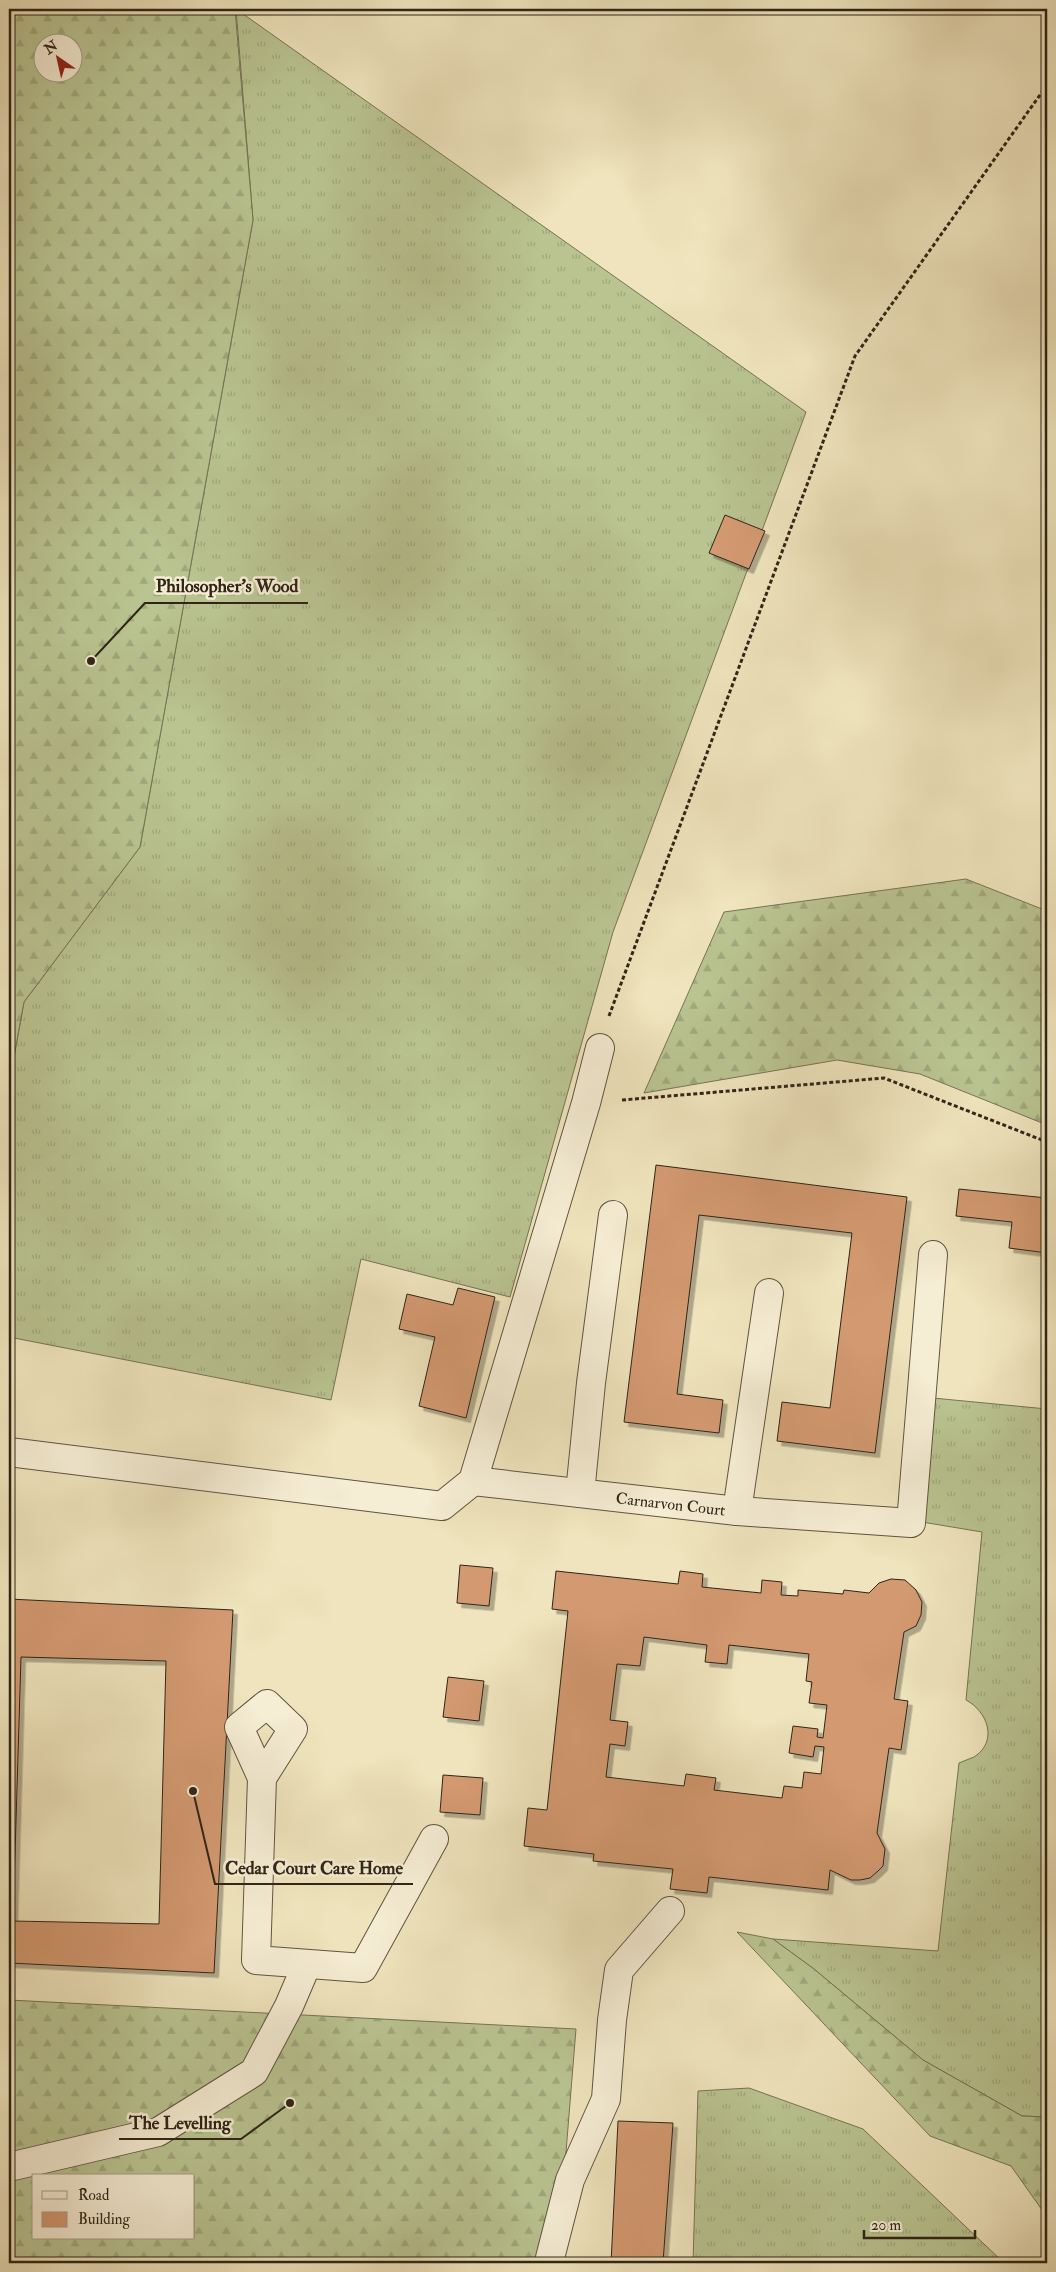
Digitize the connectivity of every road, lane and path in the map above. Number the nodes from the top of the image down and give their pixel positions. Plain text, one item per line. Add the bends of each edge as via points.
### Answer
1 (1047, 85) edge
2 (600, 1048) joint
3 (586, 1103) junction
4 (1047, 1142) edge
5 (613, 1215) dead end
6 (933, 1254) dead end
7 (769, 1293) dead end
8 (9, 1452) edge
9 (473, 1481) junction
10 (580, 1493) junction
11 (737, 1511) junction
12 (262, 1778) dead end
13 (434, 1839) dead end
14 (670, 1911) dead end
15 (307, 1964) junction
16 (9, 2167) edge
17 (550, 2263) edge

1 - 2 path via 855,356 606,1022
2 - 3 lane
3 - 4 path via 884,1078
3 - 9 lane
5 - 10 lane
6 - 11 lane via 911,1522
7 - 11 lane, Carnarvon Court
8 - 9 lane via 442,1506
9 - 10 lane, Carnarvon Court
10 - 11 lane, Carnarvon Court
12 - 15 lane via 256,1960
13 - 15 lane via 363,1968
14 - 17 lane via 619,1970 606,2099 570,2180
15 - 16 lane via 254,2072 158,2132

